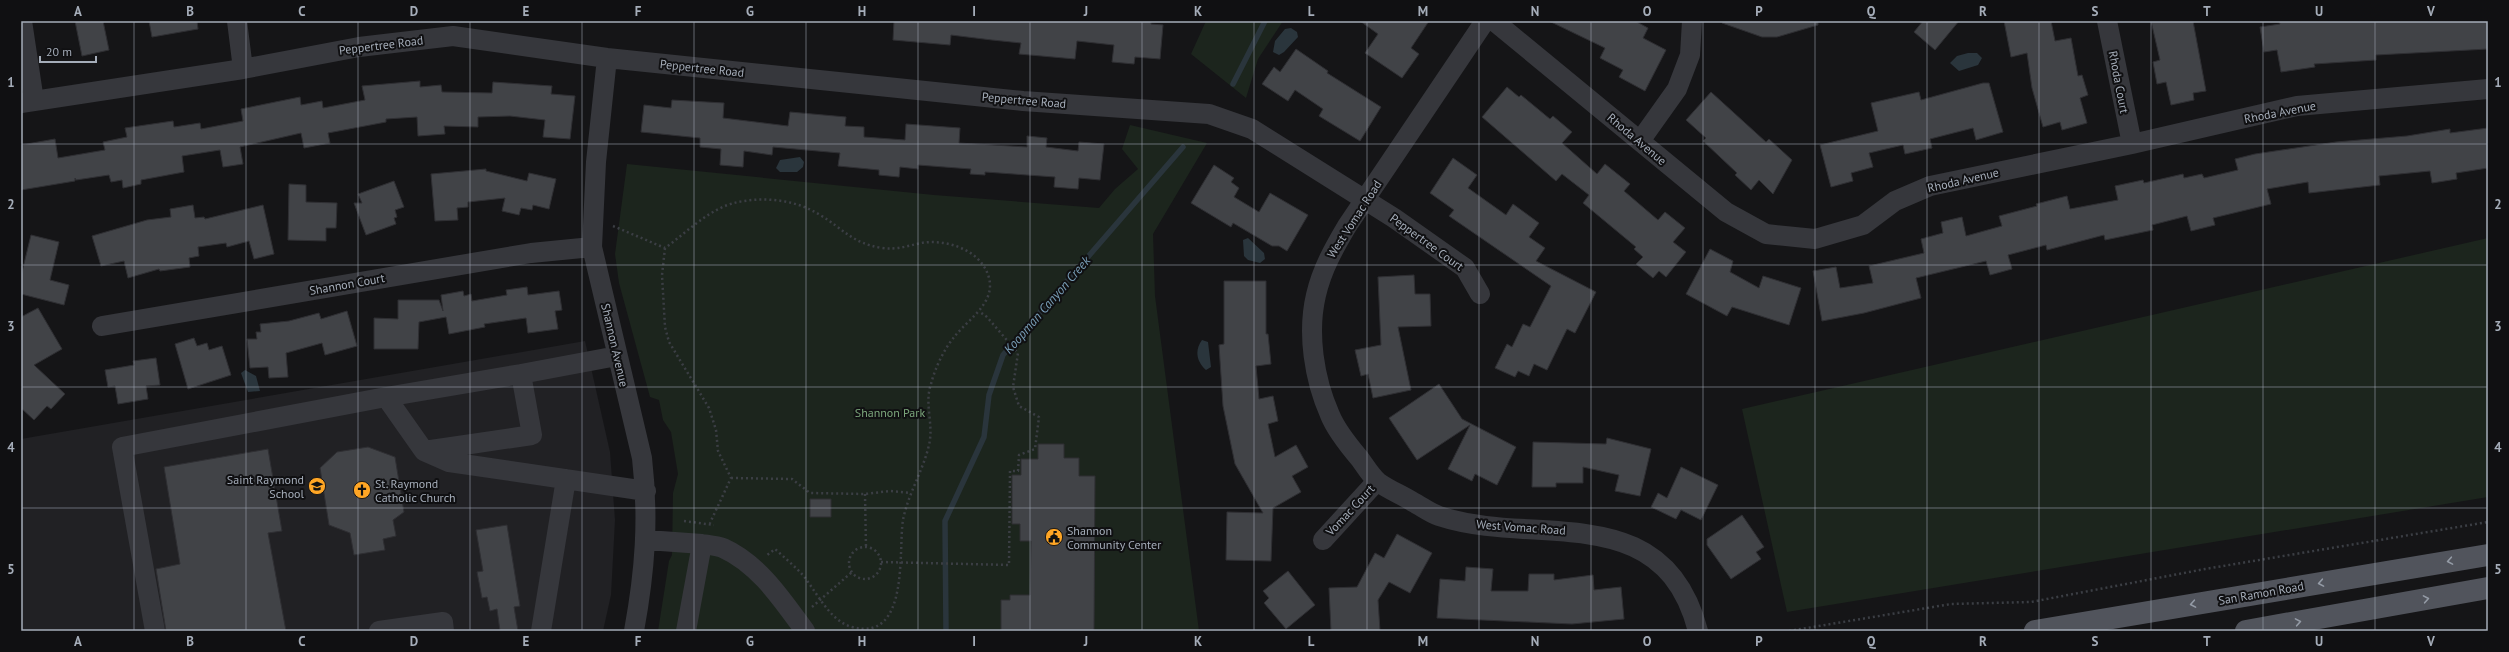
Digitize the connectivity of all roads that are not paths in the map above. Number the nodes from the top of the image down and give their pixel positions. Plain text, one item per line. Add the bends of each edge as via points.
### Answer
1 (22, 21) edge
2 (236, 21) edge
3 (1486, 21) edge
4 (1494, 21) edge
5 (1692, 21) edge
6 (2107, 21) edge
7 (454, 29) edge
8 (607, 58) junction
9 (243, 69) junction
10 (2488, 89) edge
11 (28, 102) edge
12 (1640, 141) junction
13 (2132, 144) junction
14 (1365, 200) junction
15 (592, 247) junction
16 (1480, 294) dead end
17 (102, 326) dead end
18 (617, 356) junction
19 (521, 374) junction
20 (386, 397) junction
21 (424, 451) junction
22 (566, 479) junction
23 (1377, 481) junction
24 (646, 491) junction
25 (647, 540) junction
26 (1323, 540) dead end
27 (702, 544) junction
28 (2488, 555) edge
29 (2488, 588) edge
30 (155, 631) edge
31 (379, 631) edge
32 (444, 631) edge
33 (541, 631) edge
34 (634, 631) edge
35 (686, 631) edge
36 (806, 631) edge
37 (1698, 631) edge
38 (2035, 631) edge
39 (2246, 631) edge

1 - 11 street
2 - 9 street
3 - 14 street, West Vomac Road
4 - 12 street, Rhoda Avenue
5 - 12 street via 1690,55 1677,89
6 - 13 street, Rhoda Court
7 - 8 street, Peppertree Road
7 - 9 street, Peppertree Road
8 - 14 street, Peppertree Road via 1022,101 1209,114 1252,129
8 - 15 street, Shannon Avenue via 596,162
9 - 11 street, Peppertree Road
10 - 13 street, Rhoda Avenue via 2297,106
12 - 13 street, Rhoda Avenue via 1726,212 1766,234 1816,238 1863,225 1894,201 1930,186
14 - 16 street, Peppertree Court via 1465,268
14 - 23 street, West Vomac Road via 1327,260 1316,295 1312,335 1317,375 1330,415
15 - 17 street, Shannon Court via 531,254
15 - 18 street, Shannon Avenue
18 - 19 street
18 - 24 street, Shannon Avenue via 642,458
19 - 20 street
19 - 21 street via 532,435
20 - 21 street
20 - 30 street via 122,447
21 - 22 street via 449,462
22 - 24 street
22 - 33 street
23 - 26 street, Vomac Court
23 - 37 street, West Vomac Road via 1437,516 1480,526 1563,530 1620,540 1652,557 1672,576 1687,599
24 - 25 street, Shannon Avenue
25 - 27 street
25 - 34 street, Shannon Avenue
27 - 35 street
27 - 36 street via 722,548 744,561 766,580
28 -> 38 main road, San Ramon Road
39 -> 29 main road
31 - 32 street via 443,622

